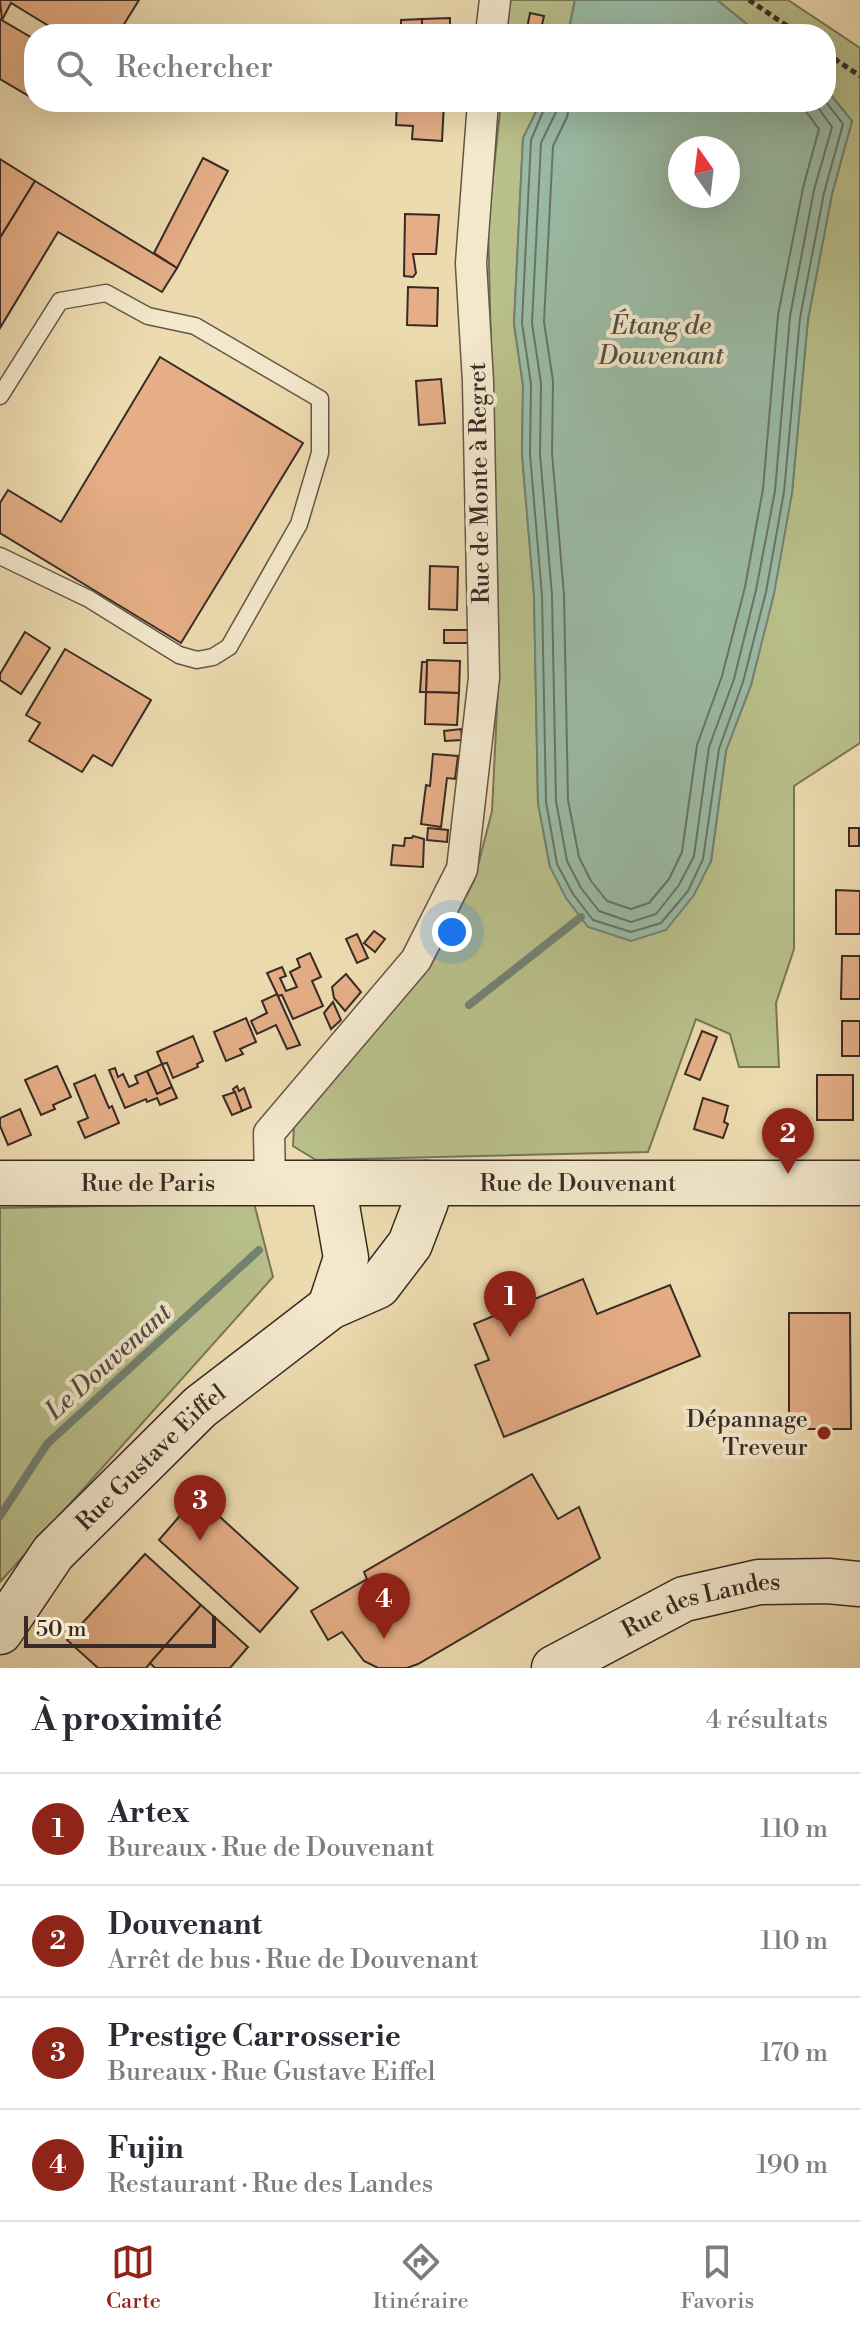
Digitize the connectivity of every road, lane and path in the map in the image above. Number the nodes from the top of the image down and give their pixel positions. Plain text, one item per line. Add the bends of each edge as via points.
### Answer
1 (495, 0) edge
2 (749, 0) edge
3 (492, 24) edge
4 (784, 24) edge
5 (836, 60) edge
6 (860, 76) edge
7 (482, 112) edge
8 (0, 396) edge
9 (0, 556) edge
10 (0, 1183) edge
11 (300, 1183) junction
12 (426, 1183) junction
13 (860, 1183) edge
14 (330, 1307) junction
15 (860, 1584) edge
16 (0, 1632) edge
17 (554, 1668) edge

1 - 3 street
2 - 4 path
5 - 6 path
7 - 11 street, Rue de Monte à Regret via 471,263 484,678 462,869 416,960 269,1133
8 - 9 lane via 60,301 106,293 148,316 195,326 320,399 320,453 299,524 229,647 213,657 179,655 89,599
10 - 11 street, Rue de Paris
11 - 12 street, Rue de Douvenant
11 - 14 street via 346,1258
12 - 13 street, Rue de Douvenant
12 - 14 street, Rue Gustave Eiffel via 426,1202 410,1244 378,1286
14 - 16 street, Rue Gustave Eiffel via 189,1418 53,1553
15 - 17 street, Rue des Landes via 759,1582 684,1599

